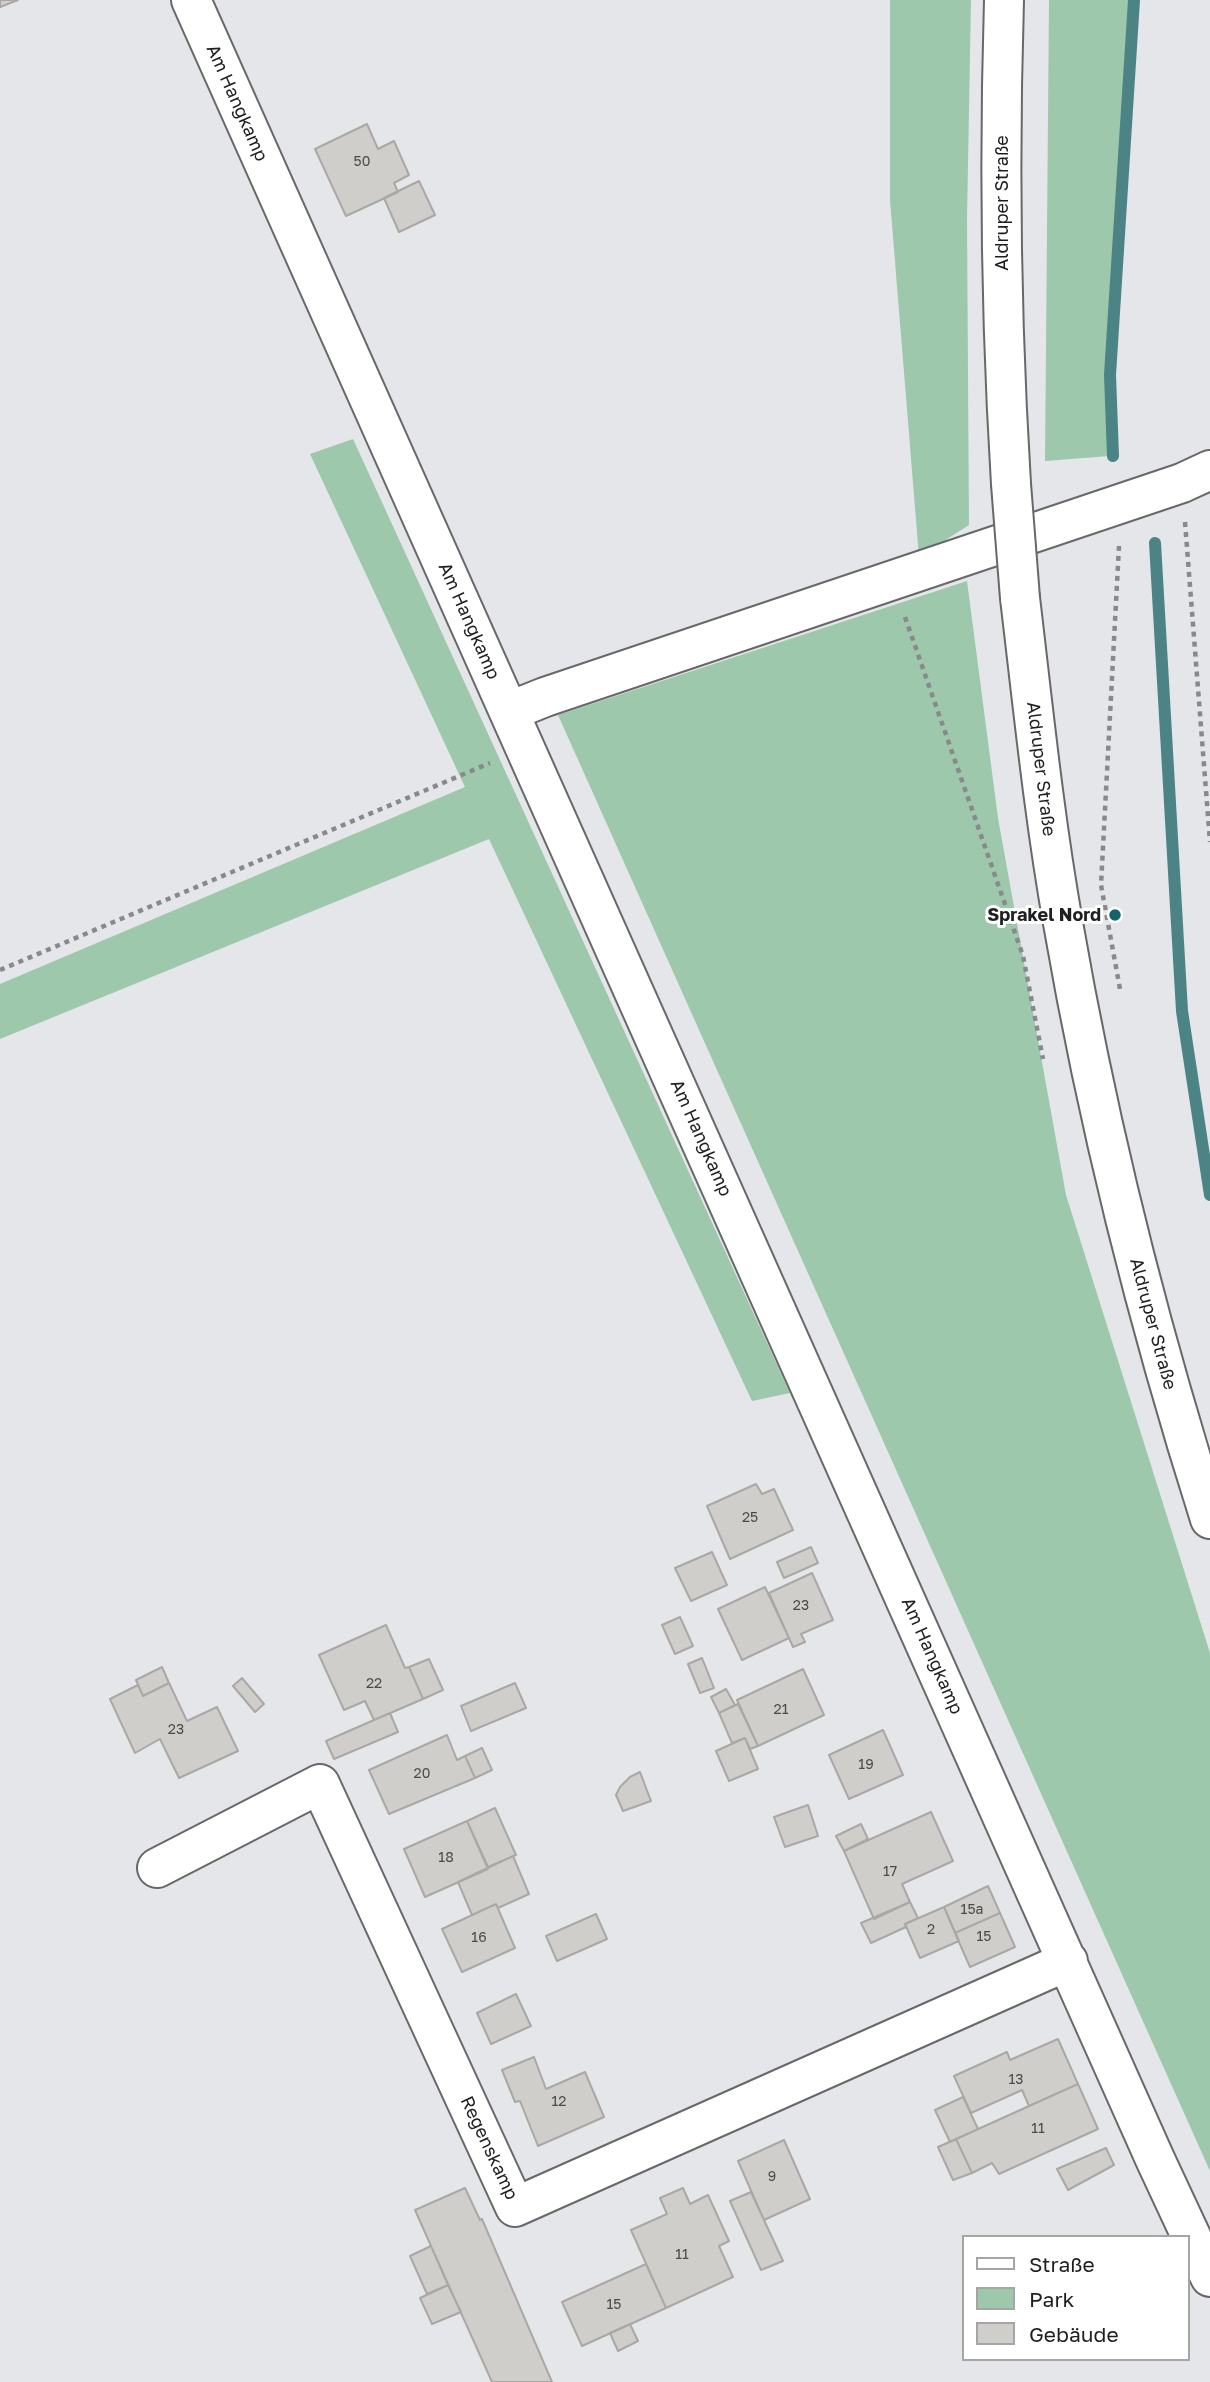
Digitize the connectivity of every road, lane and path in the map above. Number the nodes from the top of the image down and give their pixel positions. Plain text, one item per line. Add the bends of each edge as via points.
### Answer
1 (191, 0) edge
2 (1004, 0) edge
3 (1196, 477) edge
4 (1121, 503) junction
5 (892, 580) junction
6 (510, 711) junction
7 (526, 748) junction
8 (1210, 842) edge
9 (0, 970) edge
10 (1120, 989) dead end
11 (1044, 1059) dead end
12 (1210, 1519) edge
13 (157, 1868) dead end
14 (1068, 1961) junction
15 (1210, 2277) edge

1 - 6 street, Am Hangkamp
2 - 12 street, Aldruper Straße, bridge via 1004,365 1020,598 1042,787 1088,1057 1135,1259
3 - 4 street
3 - 8 path
4 - 5 street
4 - 10 path via 1101,885
5 - 6 street
5 - 11 path via 1023,956
6 - 7 street, Am Hangkamp
7 - 9 path
7 - 14 street, Am Hangkamp
13 - 14 street, Regenskamp via 320,1784 515,2207
14 - 15 street, Am Hangkamp

